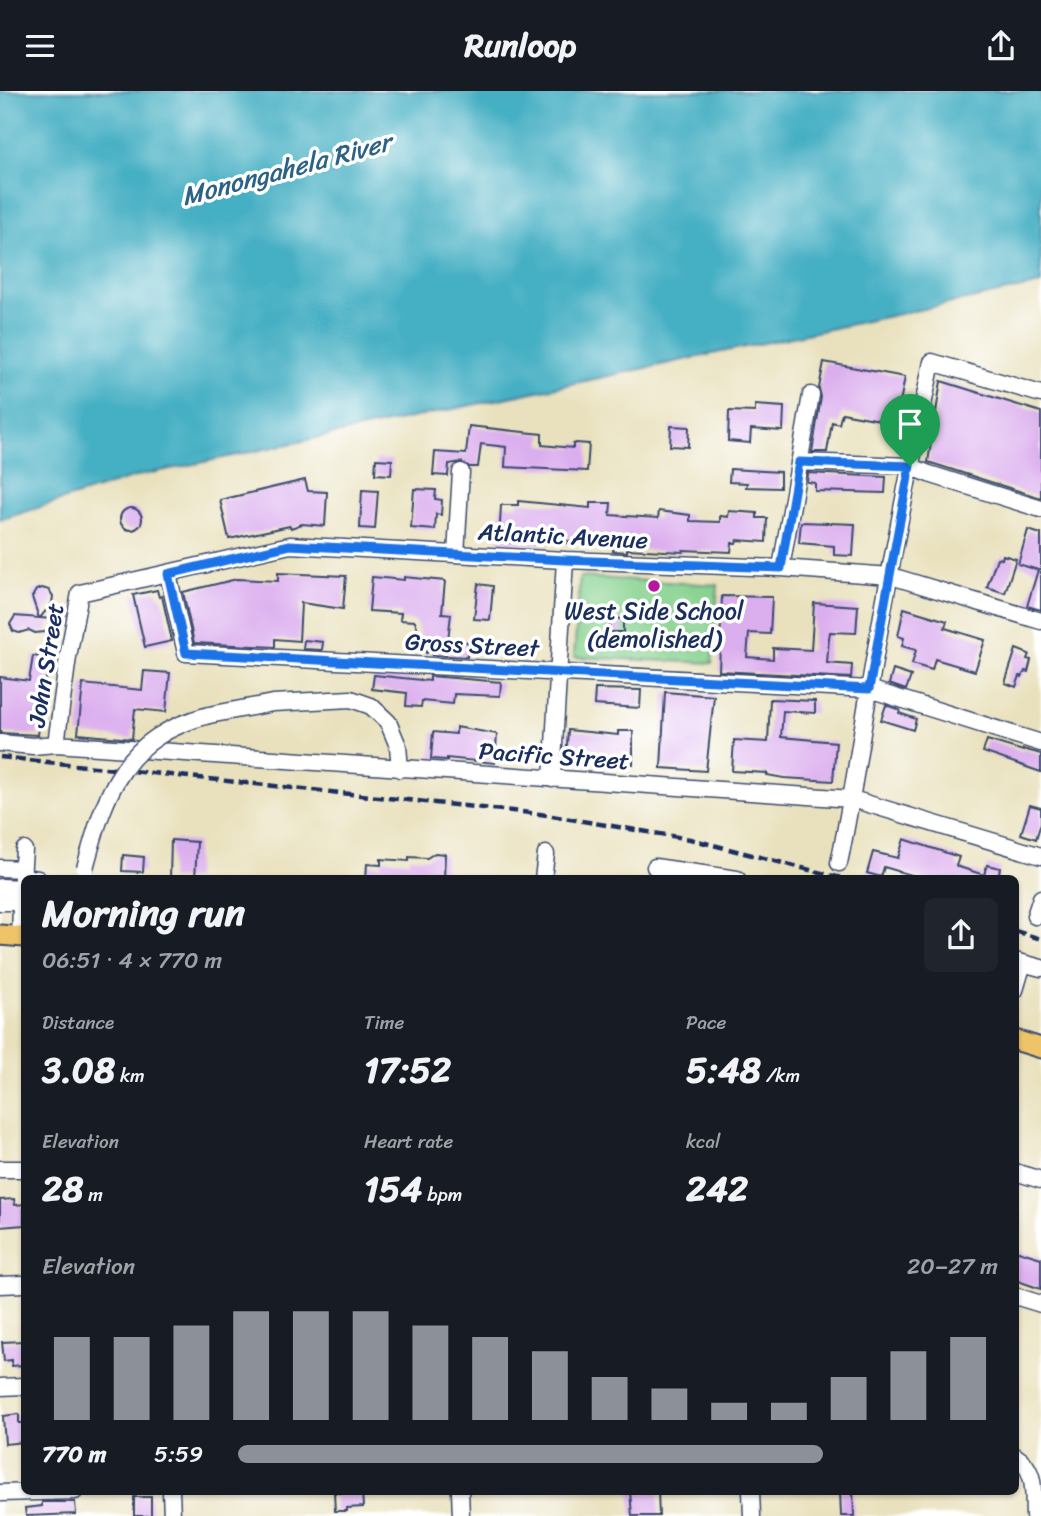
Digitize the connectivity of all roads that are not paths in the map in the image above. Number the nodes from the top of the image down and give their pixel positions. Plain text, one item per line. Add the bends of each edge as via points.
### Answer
1 (811, 394) dead end
2 (1041, 394) edge
3 (799, 462) junction
4 (910, 466) junction
5 (461, 472) dead end
6 (1041, 509) edge
7 (456, 554) junction
8 (565, 560) junction
9 (781, 568) junction
10 (168, 574) junction
11 (891, 576) junction
12 (80, 593) joint
13 (1041, 621) edge
14 (556, 671) junction
15 (869, 689) junction
16 (0, 743) edge
17 (1041, 743) edge
18 (56, 744) junction
19 (400, 769) junction
20 (552, 779) junction
21 (852, 799) junction
22 (24, 850) dead end
23 (545, 854) dead end
24 (1041, 856) edge
25 (839, 863) dead end
26 (655, 867) dead end
27 (0, 868) edge
28 (84, 873) edge
29 (25, 875) edge
30 (543, 875) edge
31 (710, 875) edge
32 (21, 881) edge
33 (21, 884) edge
34 (21, 886) edge
35 (1, 887) edge
36 (1041, 898) edge
37 (0, 902) edge
38 (21, 904) edge
39 (1035, 916) dead end
40 (15, 936) edge
41 (1019, 962) edge
42 (1041, 968) edge
43 (1019, 1041) edge
44 (1041, 1048) edge
45 (21, 1168) edge
46 (0, 1169) edge
47 (1019, 1173) edge
48 (1041, 1180) edge
49 (21, 1284) edge
50 (0, 1285) edge
51 (1019, 1297) edge
52 (1041, 1304) edge
53 (21, 1386) edge
54 (0, 1387) edge
55 (1019, 1459) edge
56 (21, 1492) edge
57 (0, 1493) edge
58 (171, 1495) edge
59 (460, 1495) edge
60 (751, 1495) edge
61 (172, 1516) edge
62 (460, 1516) edge
63 (752, 1516) edge
64 (1034, 1516) edge

1 - 3 street
2 - 4 street via 932,362
3 - 4 street
3 - 9 street
4 - 6 street
4 - 11 street
5 - 7 street
7 - 8 street, Atlantic Avenue
7 - 10 street, Atlantic Avenue via 290,545
8 - 9 street, Atlantic Avenue
8 - 14 street
9 - 11 street, Atlantic Avenue
10 - 12 street, Atlantic Avenue
10 - 14 street, Gross Street via 186,653
11 - 13 street, Atlantic Avenue
11 - 15 street
12 - 18 street, John Street
14 - 15 street, Gross Street
14 - 20 street
15 - 17 street, Gross Street
15 - 21 street
16 - 18 street, Pacific Street
18 - 19 street, Pacific Street
19 - 20 street, Pacific Street
19 - 28 street, bridge via 398,746 388,722 371,706 351,699 272,703 181,722 129,762 112,787
20 - 21 street, Pacific Street
21 - 24 street, Pacific Street
21 - 25 street
22 - 29 street
23 - 30 street
26 - 31 street
27 - 32 street
33 - 35 street
34 - 37 street
36 - 39 street
38 - 40 street
41 - 42 street
43 - 44 main road
45 - 46 street
47 - 48 street
49 - 50 street
51 - 52 street
53 - 54 street
55 - 64 street via 1032,1472
56 - 57 street
58 - 61 street
59 - 62 street
60 - 63 street

